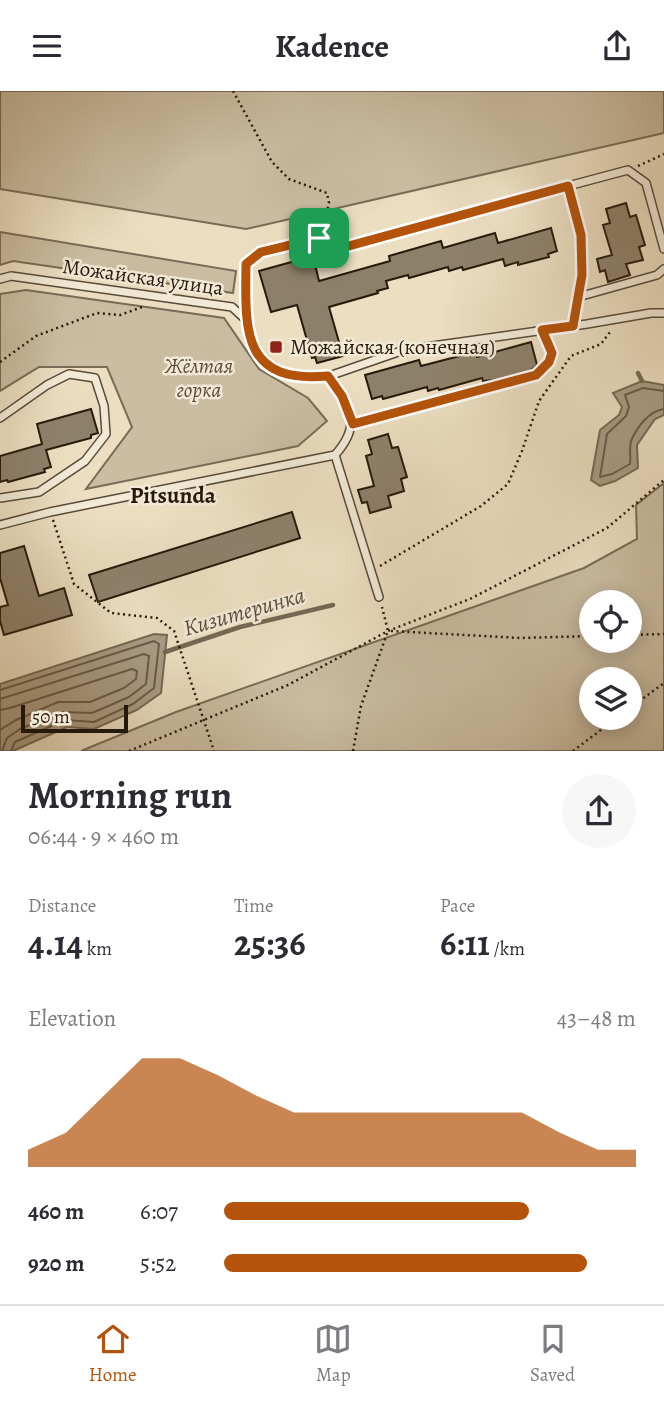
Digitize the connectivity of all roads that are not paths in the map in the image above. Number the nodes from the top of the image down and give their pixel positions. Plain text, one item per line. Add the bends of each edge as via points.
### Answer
1 (568, 186) junction
2 (664, 249) edge
3 (664, 269) edge
4 (0, 279) edge
5 (578, 296) junction
6 (664, 313) edge
7 (245, 319) junction
8 (573, 326) junction
9 (542, 330) junction
10 (328, 376) junction
11 (0, 418) edge
12 (353, 424) junction
13 (335, 455) junction
14 (0, 498) edge
15 (0, 525) edge
16 (379, 597) road end

1 - 2 lane via 628,170 646,183
1 - 5 lane via 581,235
1 - 7 lane via 345,247 319,238 261,252 246,264
3 - 5 lane via 657,275
4 - 7 lane, Можайская улица via 11,276 233,307
5 - 8 lane
6 - 8 lane, Можайская улица
7 - 10 lane, Можайская улица via 255,352 269,367 303,378
8 - 9 lane, Можайская улица
9 - 10 lane, Можайская улица via 404,350
9 - 12 lane via 552,353 536,375
10 - 12 lane
11 - 14 lane via 69,374 95,378 106,434 85,461 39,492
12 - 13 lane via 348,441
13 - 15 lane
13 - 16 lane

